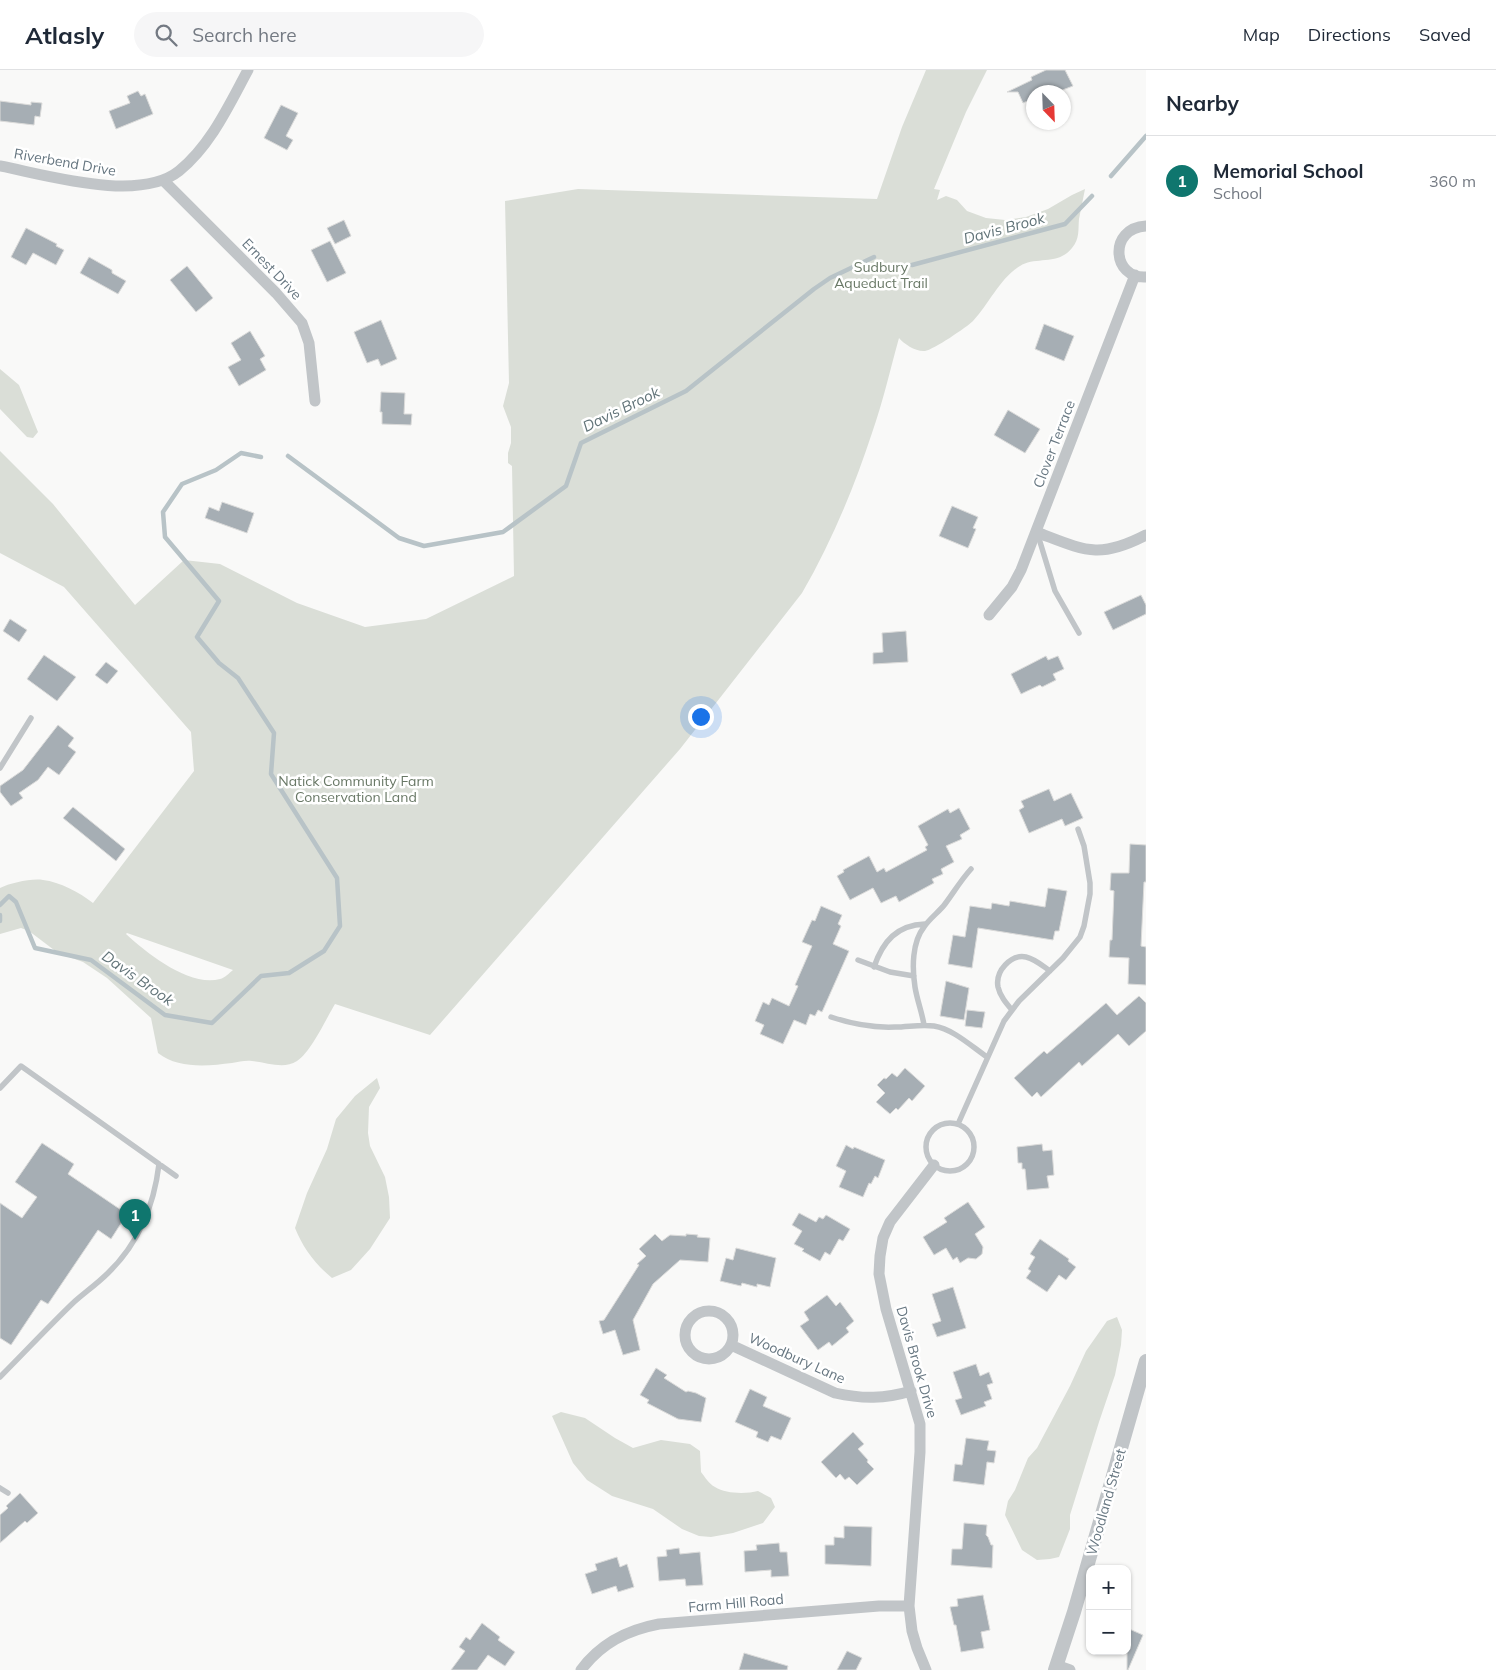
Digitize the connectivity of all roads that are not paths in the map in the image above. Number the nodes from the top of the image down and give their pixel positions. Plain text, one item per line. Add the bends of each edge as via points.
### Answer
1 (248, 70) edge
2 (0, 166) edge
3 (163, 180) junction
4 (1146, 226) edge
5 (1140, 276) edge
6 (315, 401) dead end
7 (1036, 532) junction
8 (1146, 534) edge
9 (989, 615) dead end
10 (1079, 633) dead end
11 (31, 718) dead end
12 (0, 768) edge
13 (1078, 829) dead end
14 (970, 870) dead end
15 (925, 924) junction
16 (858, 960) dead end
17 (874, 966) junction
18 (1050, 971) junction
19 (914, 976) junction
20 (1012, 1010) junction
21 (831, 1017) dead end
22 (924, 1025) junction
23 (987, 1057) junction
24 (0, 1088) edge
25 (958, 1124) junction
26 (159, 1164) junction
27 (934, 1165) junction
28 (176, 1176) dead end
29 (731, 1345) junction
30 (1146, 1361) edge
31 (0, 1377) edge
32 (911, 1391) junction
33 (0, 1488) edge
34 (8, 1493) dead end
35 (909, 1606) junction
36 (1055, 1667) edge
37 (582, 1670) edge
38 (926, 1670) edge
39 (1070, 1670) edge

1 - 3 street, Riverbend Drive via 224,117 196,154 179,171
2 - 3 street, Riverbend Drive via 119,187 144,186
3 - 6 street, Ernest Drive via 302,323 309,343
4 - 5 street via 1125,235 1118,249 1122,264
5 - 7 street, Clover Terrace
7 - 8 street via 1076,547 1099,551 1121,547
7 - 9 street, Clover Terrace via 1012,587
7 - 10 lane via 1055,591
11 - 12 lane
13 - 18 lane via 1090,883 1087,916 1080,937
14 - 15 lane via 940,910
15 - 17 lane via 909,926 891,936 883,944
15 - 19 lane via 916,941
16 - 17 lane
17 - 19 lane
18 - 20 lane
18 - 20 lane via 1029,958 1021,957 1001,970 998,986
19 - 22 lane
20 - 23 lane
21 - 22 lane via 879,1027
22 - 23 lane via 945,1029
23 - 25 lane
24 - 26 lane via 21,1066
25 - 27 lane via 943,1124 930,1132 926,1151
25 - 27 lane via 972,1138 974,1146 969,1162 953,1171
26 - 28 lane
26 - 31 lane via 154,1195 132,1244 108,1274 66,1310
27 - 32 street, Davis Brook Drive via 890,1222 880,1256 881,1290
29 - 29 street via 712,1359 697,1356 685,1338 686,1326 702,1312 717,1312 724,1315 732,1328
29 - 32 street, Woodbury Lane via 835,1393 877,1398
30 - 36 street, Woodland Street via 1077,1603
32 - 35 street, Davis Brook Drive via 921,1439
33 - 34 lane
35 - 37 street, Farm Hill Road via 643,1627 612,1640
35 - 38 street, Davis Brook Drive via 917,1648
36 - 39 street

